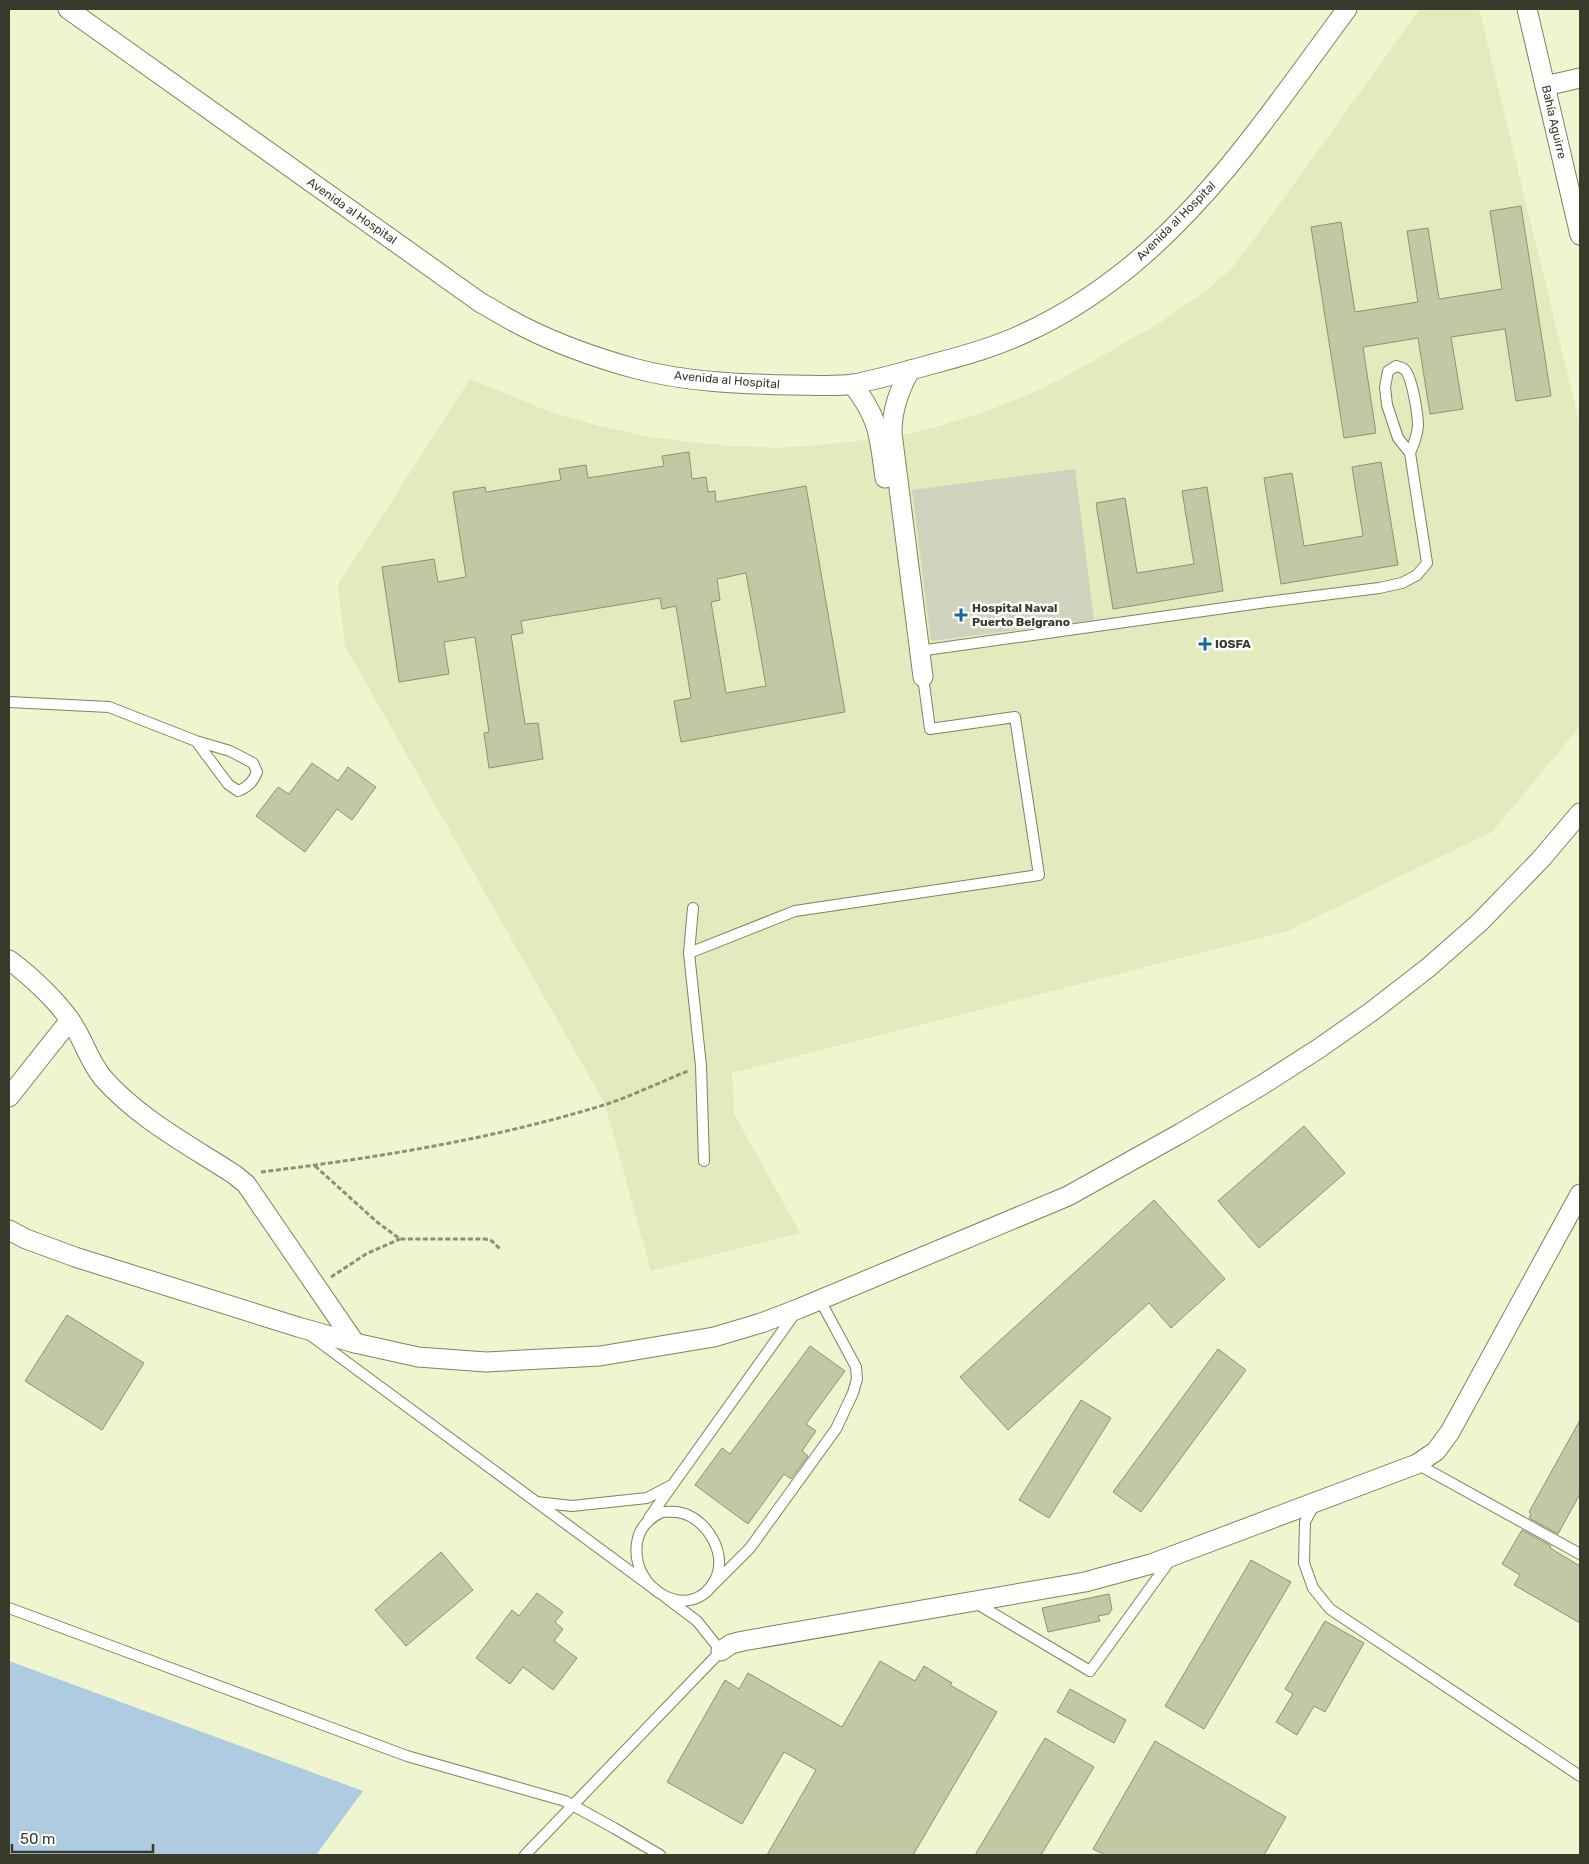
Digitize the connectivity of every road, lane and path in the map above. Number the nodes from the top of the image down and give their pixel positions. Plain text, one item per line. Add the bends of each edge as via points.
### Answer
1 (68, 9) edge
2 (1347, 9) edge
3 (1527, 9) edge
4 (1580, 78) edge
5 (1545, 86) junction
6 (1580, 235) edge
7 (910, 370) junction
8 (852, 384) junction
9 (1410, 453) junction
10 (903, 525) junction
11 (919, 651) junction
12 (923, 677) joint
13 (9, 702) edge
14 (196, 741) junction
15 (1580, 813) edge
16 (693, 908) dead end
17 (689, 953) junction
18 (9, 960) edge
19 (70, 1020) junction
20 (701, 1066) junction
21 (9, 1097) edge
22 (704, 1161) dead end
23 (315, 1165) junction
24 (235, 1175) junction
25 (1580, 1194) edge
26 (9, 1230) edge
27 (400, 1239) junction
28 (501, 1250) dead end
29 (317, 1286) junction
30 (820, 1300) junction
31 (798, 1309) junction
32 (298, 1327) junction
33 (355, 1343) junction
34 (1417, 1464) junction
35 (673, 1484) junction
36 (1316, 1501) junction
37 (535, 1502) junction
38 (646, 1522) junction
39 (1580, 1554) edge
40 (1173, 1556) junction
41 (707, 1590) junction
42 (661, 1594) junction
43 (973, 1601) junction
44 (9, 1608) edge
45 (721, 1651) junction
46 (1580, 1776) edge
47 (574, 1805) junction
48 (525, 1855) edge
49 (660, 1855) edge

1 - 8 street, Avenida al Hospital via 481,303 527,329 579,351 635,368 694,380 749,384
2 - 7 street, Avenida al Hospital via 1215,182 1127,269 1078,303 1027,332 986,348
3 - 5 street, Bahía Aguirre
4 - 5 street
5 - 6 street, Bahía Aguirre
7 - 8 street, Avenida al Hospital
7 - 10 street via 900,389 892,418
8 - 10 street via 876,423 889,512
9 - 9 lane via 1418,424 1414,396 1408,375 1396,366 1388,371 1385,387 1387,405 1398,438
9 - 11 lane via 1427,563 1418,575 1402,583
10 - 11 street
11 - 12 street
12 - 17 lane via 930,729 1015,717 1039,874 795,911
13 - 14 lane via 109,707
14 - 14 lane via 228,784 238,792 254,781 257,772 253,763 230,751
15 - 30 street via 1480,922 1370,1012 1294,1064 1181,1133 1068,1196
16 - 17 lane
17 - 20 lane
18 - 19 street
19 - 21 street
19 - 24 street via 93,1065 117,1092 146,1117
20 - 22 lane
20 - 23 path via 605,1104 550,1120 441,1144
23 - 24 path
23 - 27 path
24 - 29 street via 254,1194
25 - 34 street via 1450,1432 1436,1451
26 - 32 street via 76,1257
27 - 28 path via 485,1239
27 - 29 path via 366,1254
29 - 33 street
30 - 31 street
30 - 41 lane via 856,1367 853,1393 836,1429 750,1548
31 - 33 street via 714,1337 600,1356 486,1362 418,1356
31 - 35 lane
32 - 33 street
32 - 37 lane
34 - 36 street
34 - 39 lane
35 - 37 lane via 647,1498 572,1506
35 - 38 lane
36 - 40 street
36 - 46 lane via 1305,1522 1304,1563 1313,1588 1330,1609
37 - 42 lane
38 - 41 lane via 662,1512 672,1512 691,1517 703,1525 713,1540 718,1558 717,1575
38 - 42 lane via 637,1540 636,1560 641,1575
40 - 43 street via 1085,1582
40 - 43 lane via 1090,1671
41 - 42 lane via 686,1601
42 - 45 lane via 697,1621
43 - 45 street via 743,1641
44 - 47 lane via 407,1756
45 - 47 lane
47 - 48 lane
47 - 49 lane

